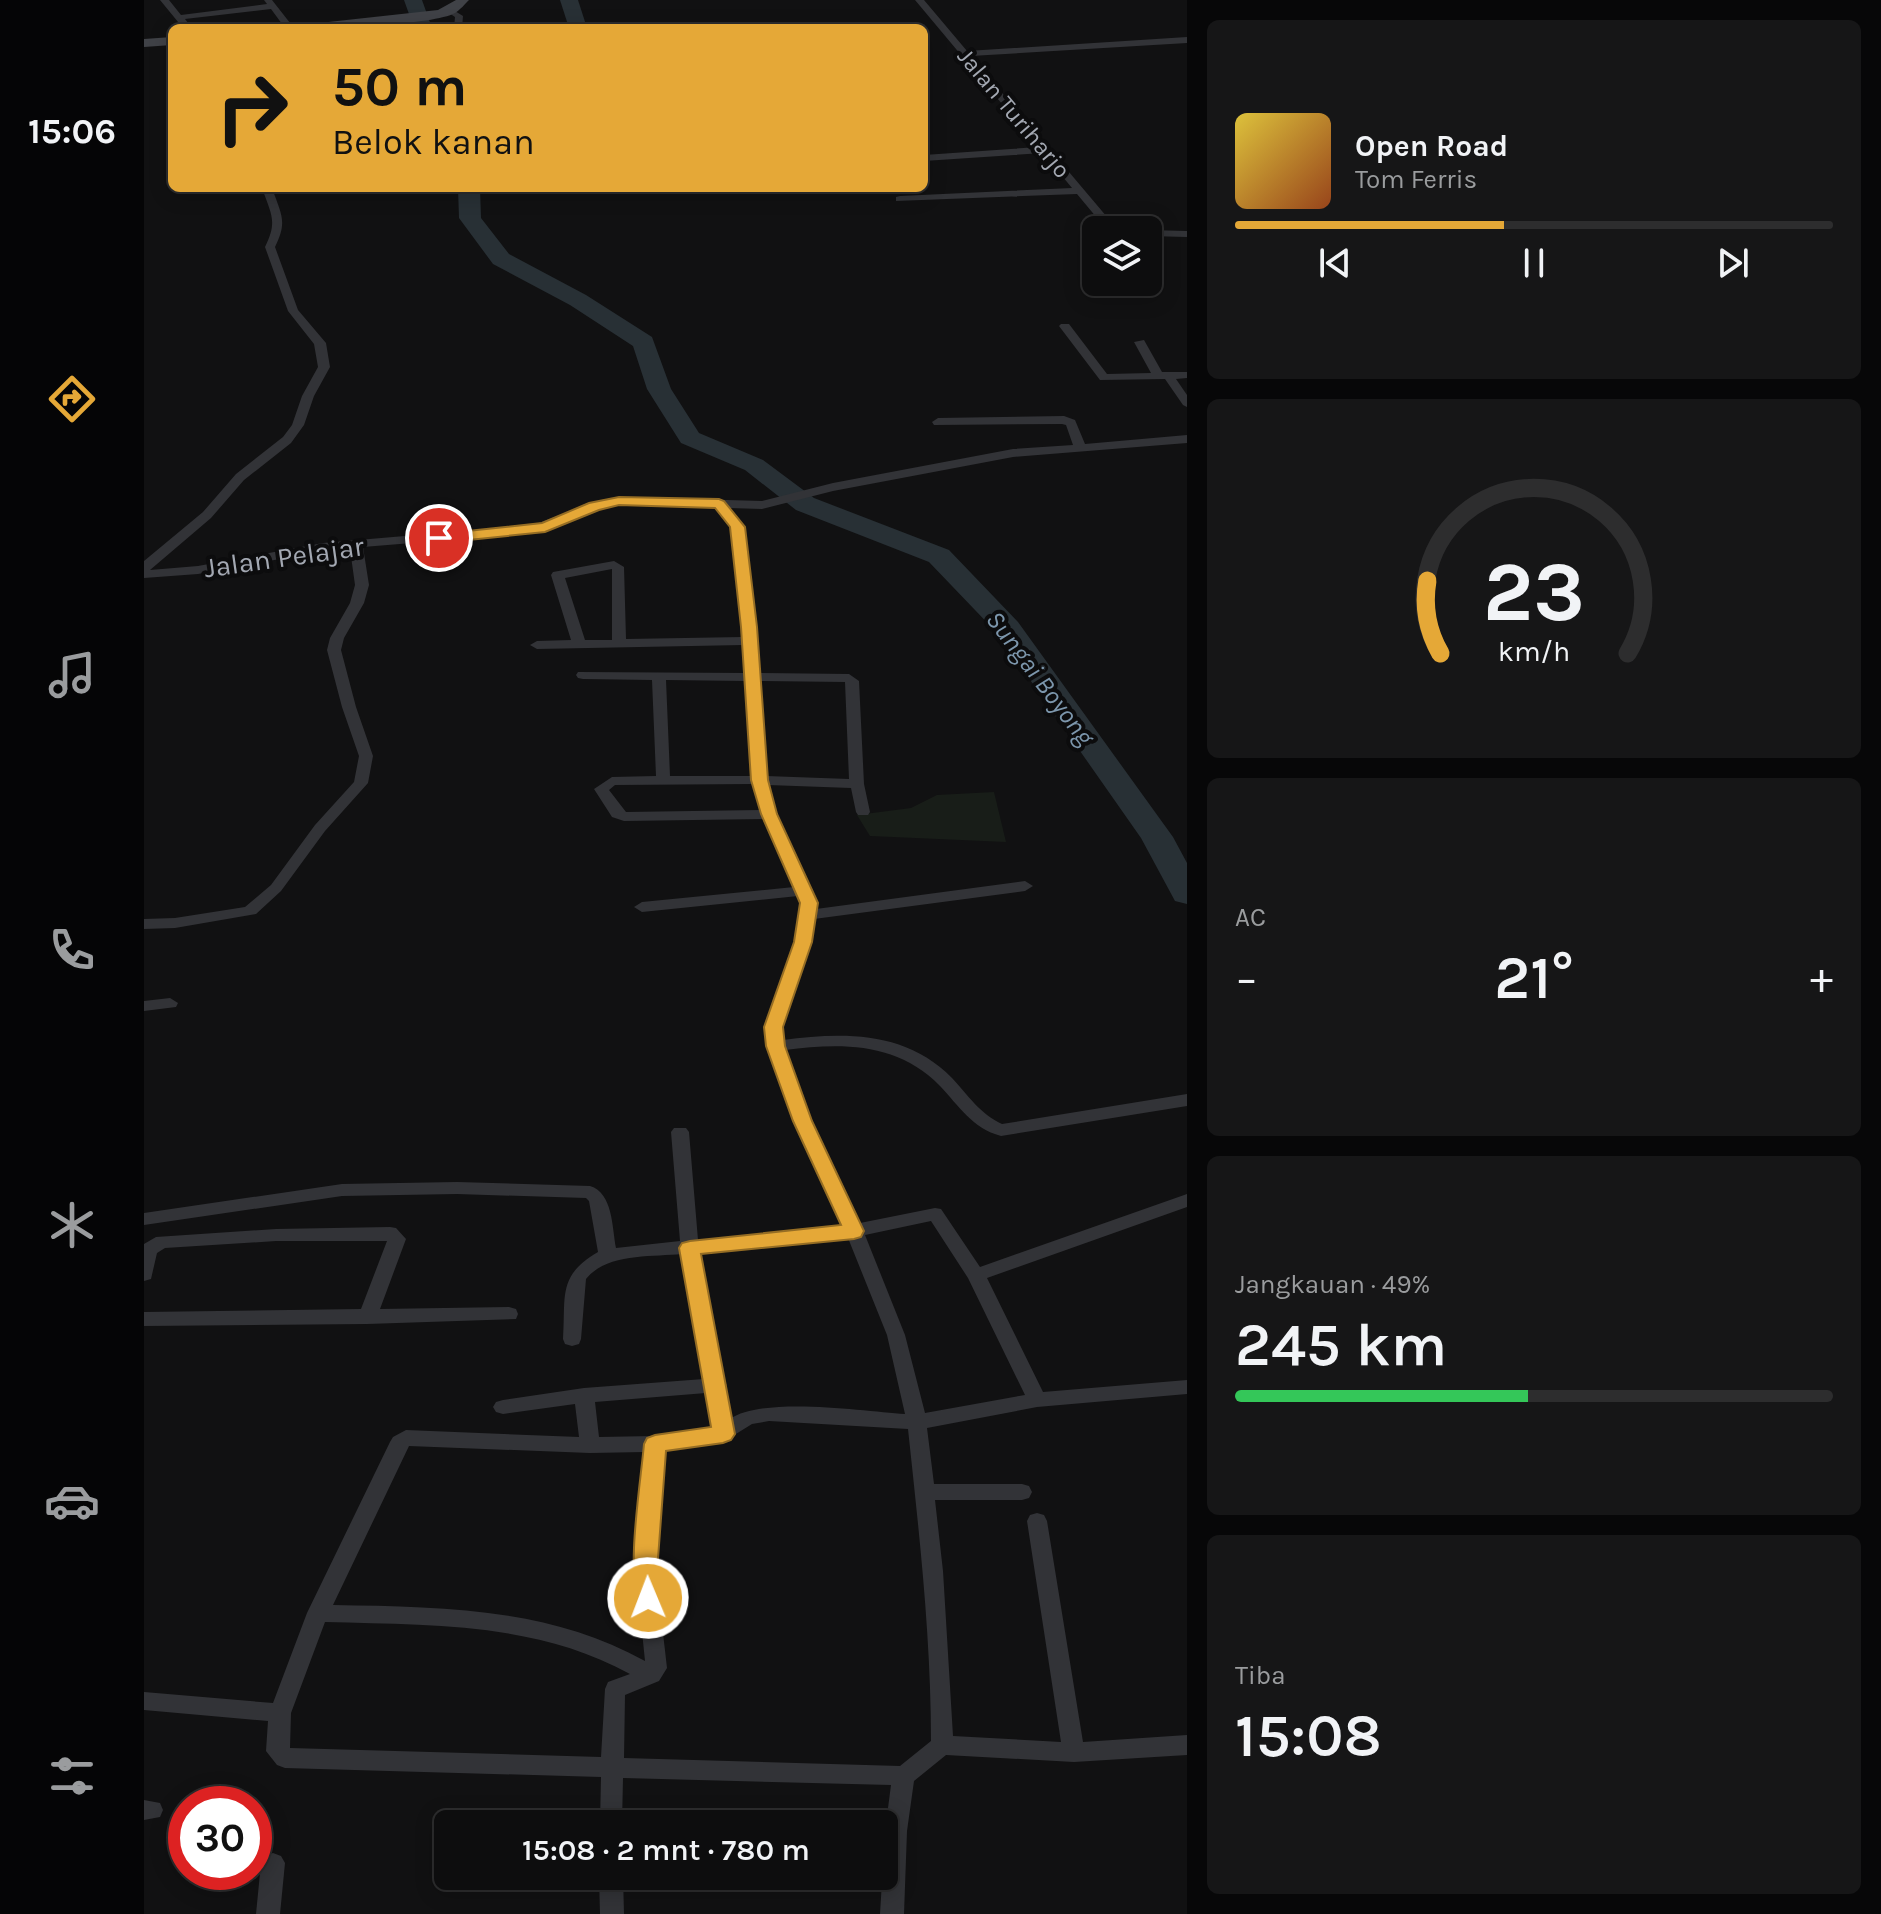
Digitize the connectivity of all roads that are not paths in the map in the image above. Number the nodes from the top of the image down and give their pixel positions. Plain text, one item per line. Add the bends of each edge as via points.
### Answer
1 (164, 0) edge
2 (463, 0) edge
3 (919, 0) edge
4 (271, 3) edge
5 (444, 13) junction
6 (182, 17) junction
7 (186, 24) edge
8 (287, 24) edge
9 (354, 24) edge
10 (458, 24) edge
11 (1187, 40) edge
12 (168, 41) edge
13 (144, 43) edge
14 (965, 54) junction
15 (1044, 150) junction
16 (928, 158) edge
17 (1079, 191) junction
18 (268, 192) edge
19 (900, 199) dead end
20 (1101, 216) edge
21 (1162, 233) edge
22 (1187, 234) edge
23 (1065, 326) dead end
24 (1140, 342) dead end
25 (1187, 375) edge
26 (1164, 377) junction
27 (1187, 403) edge
28 (938, 422) dead end
29 (1187, 439) edge
30 (1080, 446) junction
31 (769, 503) junction
32 (719, 504) junction
33 (737, 527) junction
34 (356, 546) junction
35 (144, 568) edge
36 (144, 574) edge
37 (750, 641) junction
38 (619, 643) junction
39 (579, 644) junction
40 (537, 645) dead end
41 (583, 675) dead end
42 (659, 675) junction
43 (752, 676) junction
44 (759, 780) junction
45 (663, 781) junction
46 (857, 784) junction
47 (863, 812) dead end
48 (769, 814) junction
49 (1025, 886) dead end
50 (805, 891) junction
51 (642, 907) dead end
52 (808, 915) junction
53 (144, 924) edge
54 (170, 1003) dead end
55 (144, 1006) edge
56 (775, 1046) junction
57 (1187, 1100) edge
58 (680, 1132) dead end
59 (1187, 1200) edge
60 (144, 1219) edge
61 (854, 1231) junction
62 (690, 1248) junction
63 (608, 1255) junction
64 (144, 1274) edge
65 (976, 1275) junction
66 (509, 1314) dead end
67 (367, 1317) junction
68 (144, 1319) edge
69 (572, 1339) dead end
70 (717, 1385) junction
71 (1187, 1387) edge
72 (584, 1395) junction
73 (1037, 1400) junction
74 (503, 1407) dead end
75 (917, 1422) junction
76 (723, 1434) junction
77 (655, 1444) junction
78 (590, 1445) junction
79 (923, 1492) junction
80 (1022, 1492) dead end
81 (1037, 1521) dead end
82 (318, 1613) junction
83 (651, 1675) junction
84 (144, 1701) edge
85 (280, 1713) junction
86 (942, 1745) junction
87 (1187, 1745) edge
88 (1074, 1752) junction
89 (610, 1767) junction
90 (904, 1776) junction
91 (611, 1810) edge
92 (273, 1863) dead end
93 (611, 1890) edge
94 (268, 1914) edge
95 (612, 1914) edge
96 (892, 1914) edge

1 - 6 street
2 - 5 main road
3 - 14 street, Jalan Turiharjo
4 - 6 street
4 - 8 street
5 - 9 main road
5 - 10 street via 459,16
6 - 7 street
11 - 14 street
12 - 13 main road
14 - 15 street, Jalan Turiharjo
15 - 16 street
15 - 17 street, Jalan Turiharjo
17 - 19 street
17 - 20 street, Jalan Turiharjo
18 - 35 street via 279,222 270,247 293,311 320,343 324,367 287,440
21 - 22 street
23 - 26 street via 1104,378
24 - 26 street
25 - 26 street
26 - 27 street
28 - 30 street via 1064,420 1071,423
29 - 30 street
30 - 31 street via 982,458
31 - 32 street, Jalan Pelajar
31 - 33 street
32 - 33 street
32 - 34 street, Jalan Pelajar via 619,501 535,529
33 - 37 street
34 - 36 street, Jalan Pelajar
34 - 53 street via 362,585 334,650 366,756 361,783 276,888 250,911
37 - 38 street
37 - 43 street
38 - 39 street
38 - 39 street via 614,565 558,575
39 - 40 street
41 - 42 street
42 - 43 street
42 - 45 street
43 - 44 street
43 - 46 street via 852,681
44 - 45 street
44 - 46 street
44 - 48 street
45 - 48 street via 612,781 601,789 624,817
46 - 47 street
48 - 50 street
49 - 52 street
50 - 51 street
50 - 52 street
52 - 56 street via 774,1027
54 - 55 street
56 - 57 street via 829,1039 890,1046 915,1056 972,1112 1001,1130
56 - 61 street
58 - 62 street
59 - 65 street
60 - 63 street via 342,1190 590,1192 597,1198
61 - 62 street
61 - 65 street via 935,1214
61 - 75 street via 896,1335
62 - 63 street
62 - 70 street
63 - 69 street via 577,1278
64 - 67 street via 148,1250 162,1242 390,1233 397,1239
65 - 73 street
66 - 67 street
67 - 68 street
70 - 72 street
70 - 76 street
71 - 73 street
72 - 74 street
72 - 78 street
73 - 75 street
75 - 76 street via 769,1413 747,1417
75 - 79 street
76 - 77 street
77 - 78 street
77 - 83 street via 646,1572 656,1668
78 - 82 street via 406,1438
79 - 80 street
79 - 86 street
81 - 88 street
82 - 83 street via 512,1621 613,1651
82 - 85 street
83 - 89 street via 616,1689
84 - 85 street
85 - 89 street via 277,1751 285,1758
86 - 88 street
86 - 90 street
87 - 88 street
89 - 90 street
89 - 91 street
90 - 96 street
92 - 94 street
93 - 95 street

